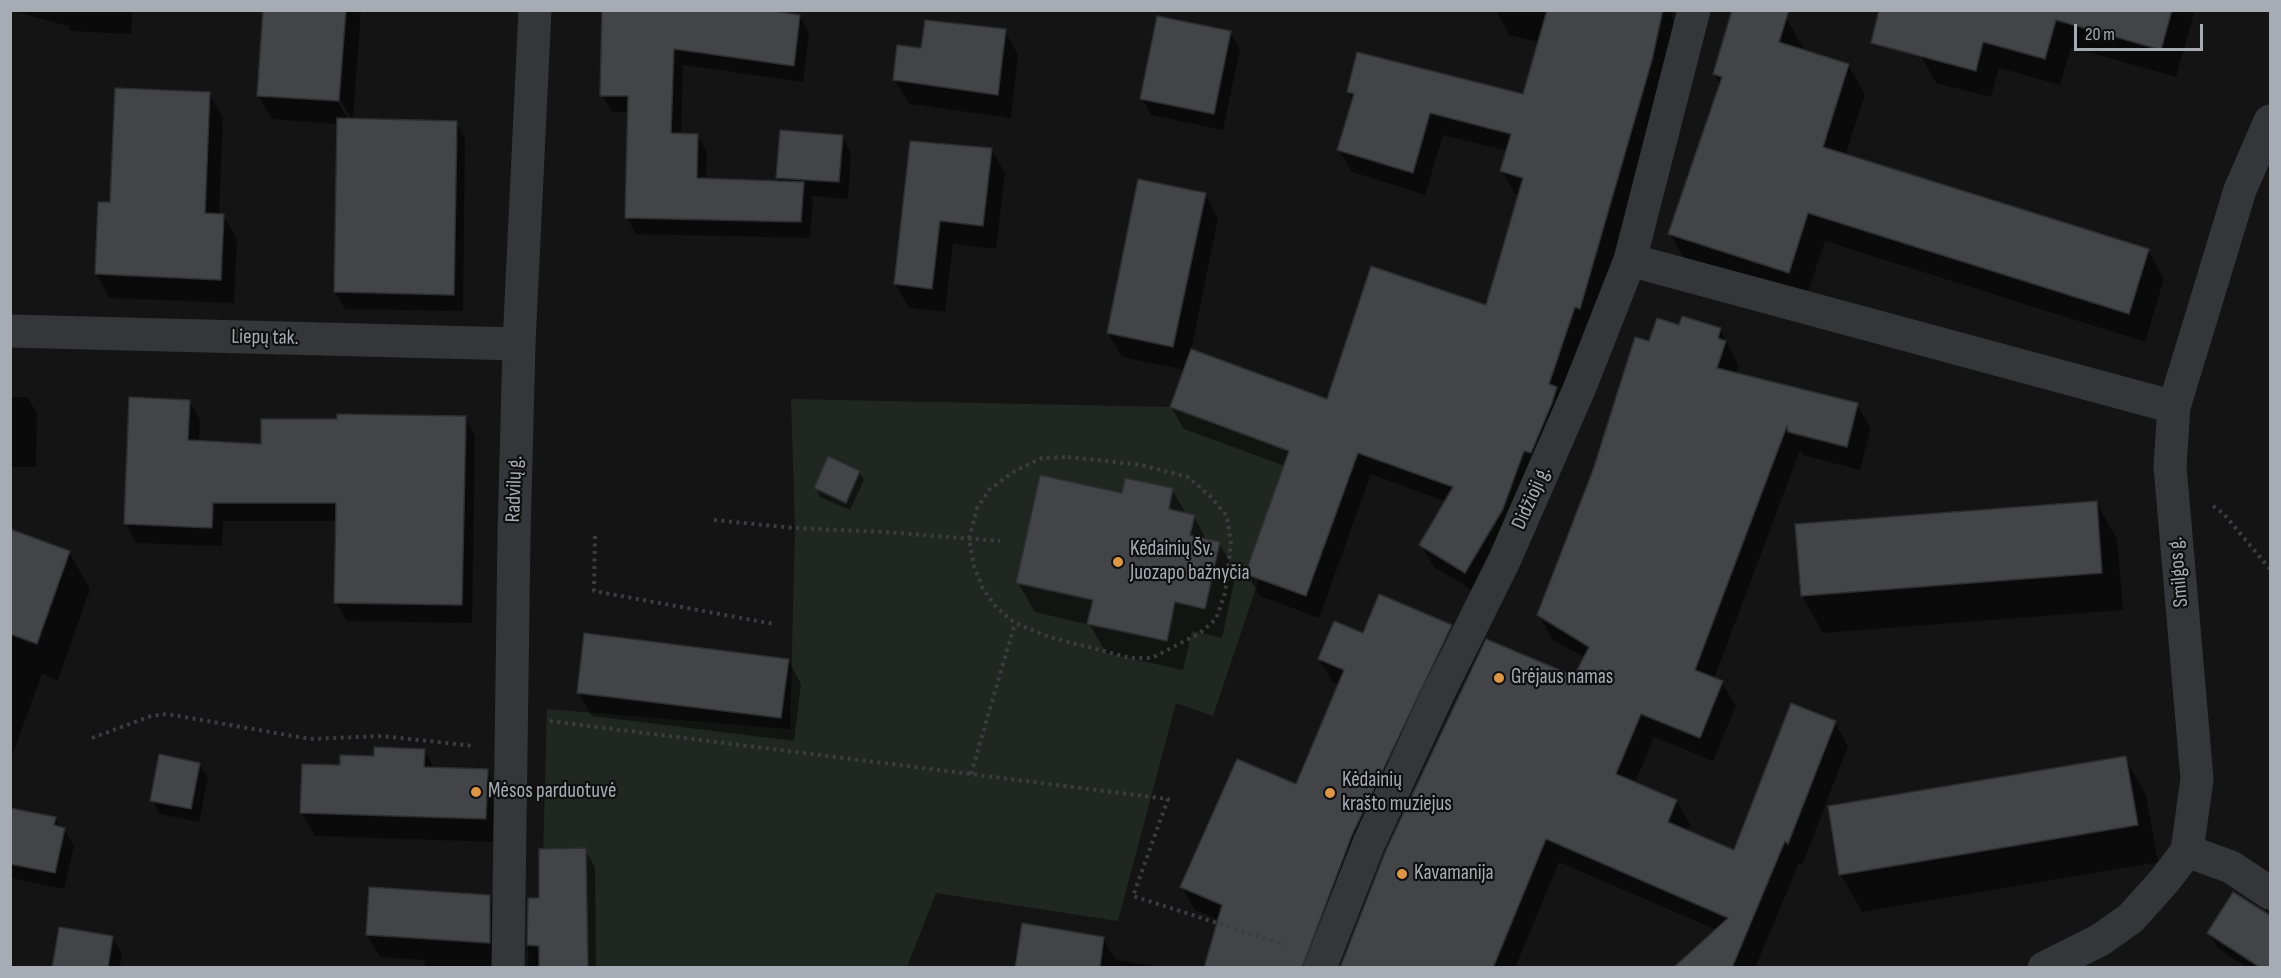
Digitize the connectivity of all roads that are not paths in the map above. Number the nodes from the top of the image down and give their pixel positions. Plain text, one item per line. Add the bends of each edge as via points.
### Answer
1 (535, 10) edge
2 (1694, 10) edge
3 (2271, 121) edge
4 (1630, 260) junction
5 (10, 331) edge
6 (519, 344) junction
7 (2174, 408) junction
8 (2187, 850) junction
9 (2271, 893) edge
10 (1321, 962) edge
11 (508, 968) edge
12 (2044, 968) edge

1 - 6 street, Radvilų g.
2 - 4 street, Didžioji g.
3 - 7 street, Smilgos g. via 2240,190
4 - 7 street
4 - 10 street, Didžioji g. via 1505,559 1369,843
5 - 6 street, Liepų tak.
6 - 11 street, Radvilų g.
7 - 8 street, Smilgos g. via 2171,477 2197,779
8 - 9 street via 2231,867
8 - 12 street, Smilgos g. via 2131,918 2100,940

